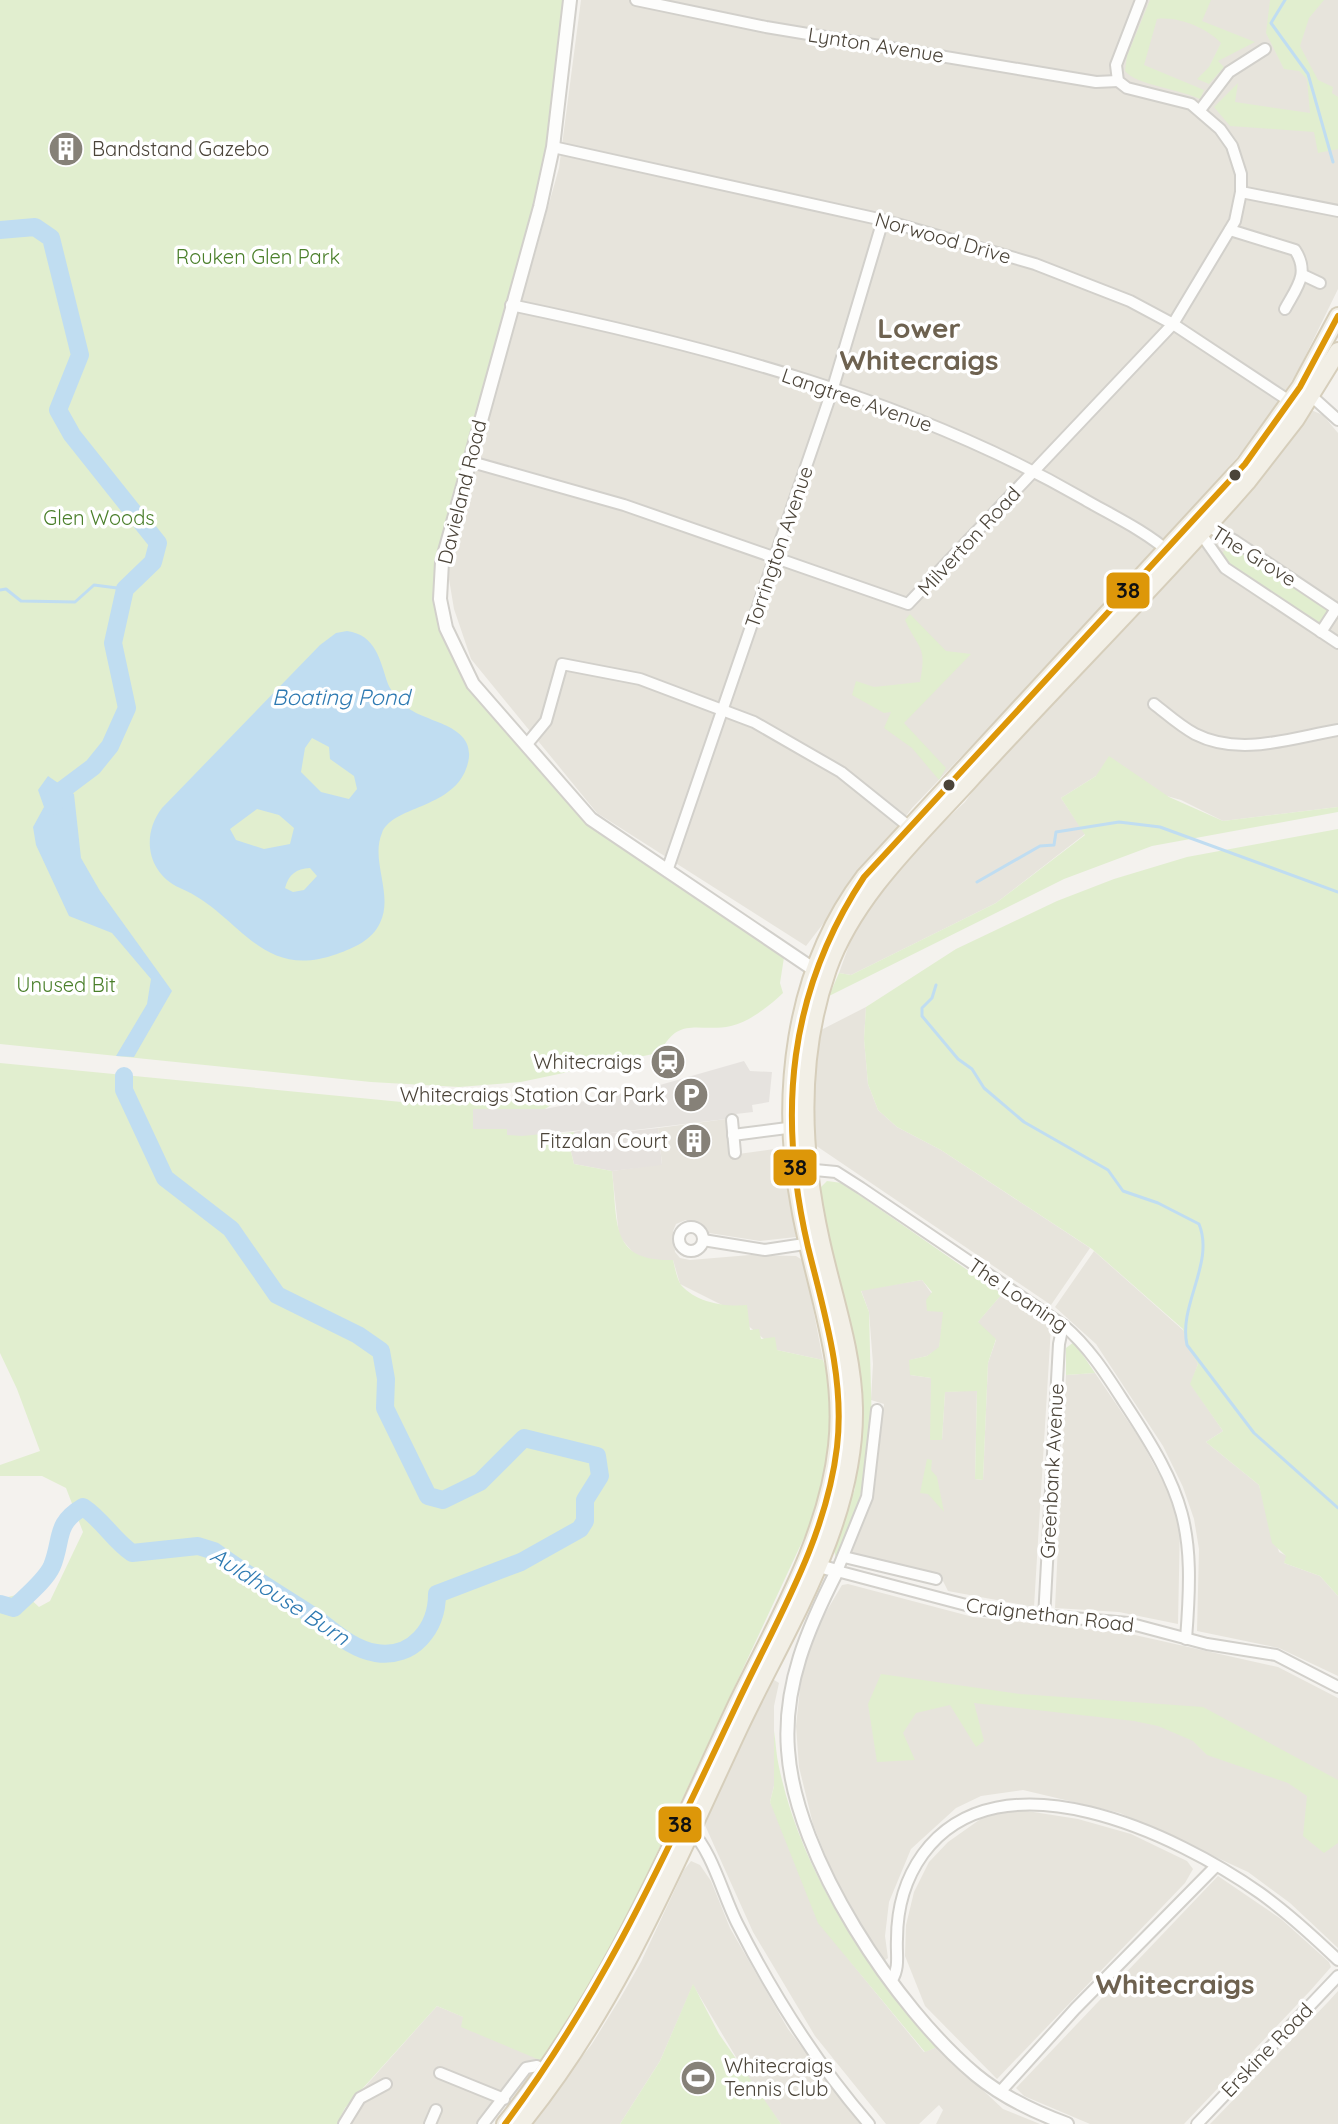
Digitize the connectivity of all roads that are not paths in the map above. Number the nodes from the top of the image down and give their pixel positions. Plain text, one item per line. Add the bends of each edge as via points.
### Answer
1 (570, 0) edge
2 (636, 0) edge
3 (1141, 0) edge
4 (1265, 49) dead end
5 (1118, 81) junction
6 (1200, 110) junction
7 (553, 147) junction
8 (1268, 183) dead end
9 (1241, 192) junction
10 (1264, 196) junction
11 (1338, 211) edge
12 (883, 220) junction
13 (1230, 230) junction
14 (1303, 275) junction
15 (1320, 283) dead end
16 (511, 305) junction
17 (1285, 309) dead end
18 (1338, 316) edge
19 (1173, 324) junction
20 (1338, 351) edge
21 (832, 391) junction
22 (1306, 391) junction
23 (1296, 406) junction
24 (1338, 420) edge
25 (468, 461) junction
26 (1034, 471) junction
27 (1201, 527) junction
28 (1172, 555) junction
29 (776, 557) junction
30 (1337, 609) edge
31 (1321, 632) junction
32 (1338, 643) edge
33 (1154, 704) dead end
34 (723, 708) junction
35 (1338, 730) edge
36 (527, 744) junction
37 (915, 831) junction
38 (667, 871) junction
39 (818, 978) junction
40 (732, 1120) dead end
41 (799, 1127) junction
42 (733, 1135) junction
43 (735, 1153) dead end
44 (801, 1169) junction
45 (703, 1240) dead end
46 (815, 1242) junction
47 (1063, 1325) junction
48 (877, 1410) dead end
49 (844, 1557) junction
50 (811, 1563) junction
51 (837, 1571) junction
52 (936, 1579) dead end
53 (1044, 1618) junction
54 (1186, 1639) junction
55 (1338, 1687) edge
56 (687, 1827) junction
57 (1216, 1866) junction
58 (1338, 1960) edge
59 (1338, 1976) edge
60 (892, 1980) junction
61 (440, 2073) dead end
62 (551, 2075) junction
63 (386, 2084) dead end
64 (1000, 2092) junction
65 (504, 2099) junction
66 (436, 2110) dead end
67 (344, 2124) edge
68 (430, 2124) edge
69 (483, 2124) edge
70 (505, 2124) edge
71 (521, 2124) edge
72 (869, 2124) edge
73 (1067, 2124) edge
74 (1197, 2124) edge

1 - 7 street, Davieland Road
2 - 5 street, Lynton Avenue via 813,35 1096,82
3 - 5 street via 1116,65
4 - 6 street via 1229,72
5 - 6 street, Milverton Road
6 - 9 street, Milverton Road via 1232,146
7 - 12 street, Norwood Drive
7 - 16 street, Davieland Road
8 - 10 street
9 - 10 street
9 - 13 street, Milverton Road
10 - 11 street
12 - 19 street, Norwood Drive via 1046,268
12 - 21 street, Torrington Avenue
13 - 14 street via 1295,250
13 - 19 street, Milverton Road
14 - 15 street
14 - 17 street
16 - 21 street, Langtree Avenue via 725,357
16 - 25 street, Davieland Road
18 - 22 main road
19 - 23 street, Norwood Drive
19 - 26 street, Milverton Road
20 - 22 main road
21 - 26 street, Langtree Avenue via 931,424
21 - 29 street, Torrington Avenue
22 - 23 main road
22 - 24 street
23 - 27 main road via 1255,472
25 - 29 street, Milverton Road via 624,505
25 - 36 street, Davieland Road via 442,562 440,599 446,628 473,684
26 - 28 street, Langtree Avenue
26 - 29 street, Milverton Road via 908,604
27 - 28 main road
27 - 30 street, The Grove
27 - 31 street, The Grove via 1225,568
28 - 37 main road
29 - 34 street, Torrington Avenue
30 - 31 street, The Grove
31 - 32 street, The Grove
33 - 35 street via 1194,733 1228,744 1265,744
34 - 36 street via 640,679 562,664 546,721
34 - 37 street via 841,772
34 - 38 street, Torrington Avenue
36 - 38 street, Davieland Road via 591,819
37 - 39 main road via 870,882
38 - 39 street, Davieland Road
39 - 41 main road via 805,1032
40 - 42 street
41 - 42 street
41 - 44 main road
42 - 43 street
44 - 46 main road
44 - 47 street, The Loaning via 836,1172
45 - 46 street via 765,1250
46 - 50 main road via 848,1354 854,1407 844,1492
47 - 53 street, Greenbank Avenue
47 - 54 street, The Loaning via 1089,1349 1148,1436 1178,1497 1191,1571
48 - 49 street via 867,1497
49 - 51 street
49 - 52 street
50 - 51 street, Craignethan Road
50 - 56 main road
51 - 53 street, Craignethan Road via 985,1610
51 - 60 street via 798,1661 789,1703 789,1768 821,1862 852,1925
53 - 54 street, Craignethan Road via 1128,1623
54 - 55 street, Craignethan Road via 1276,1655
56 - 62 main road via 622,1962
56 - 72 street via 774,1991
57 - 58 street via 1281,1908
57 - 60 street via 1156,1836 1070,1809 1010,1804 981,1811 941,1835 912,1871 901,1904 898,1970
57 - 64 street
59 - 74 street, Erskine Road
60 - 64 street via 965,2064
61 - 65 street
62 - 65 street via 537,2066 526,2068
62 - 70 main road
62 - 71 main road
63 - 67 street via 360,2098
64 - 73 street via 1024,2108
65 - 69 street
66 - 68 street

